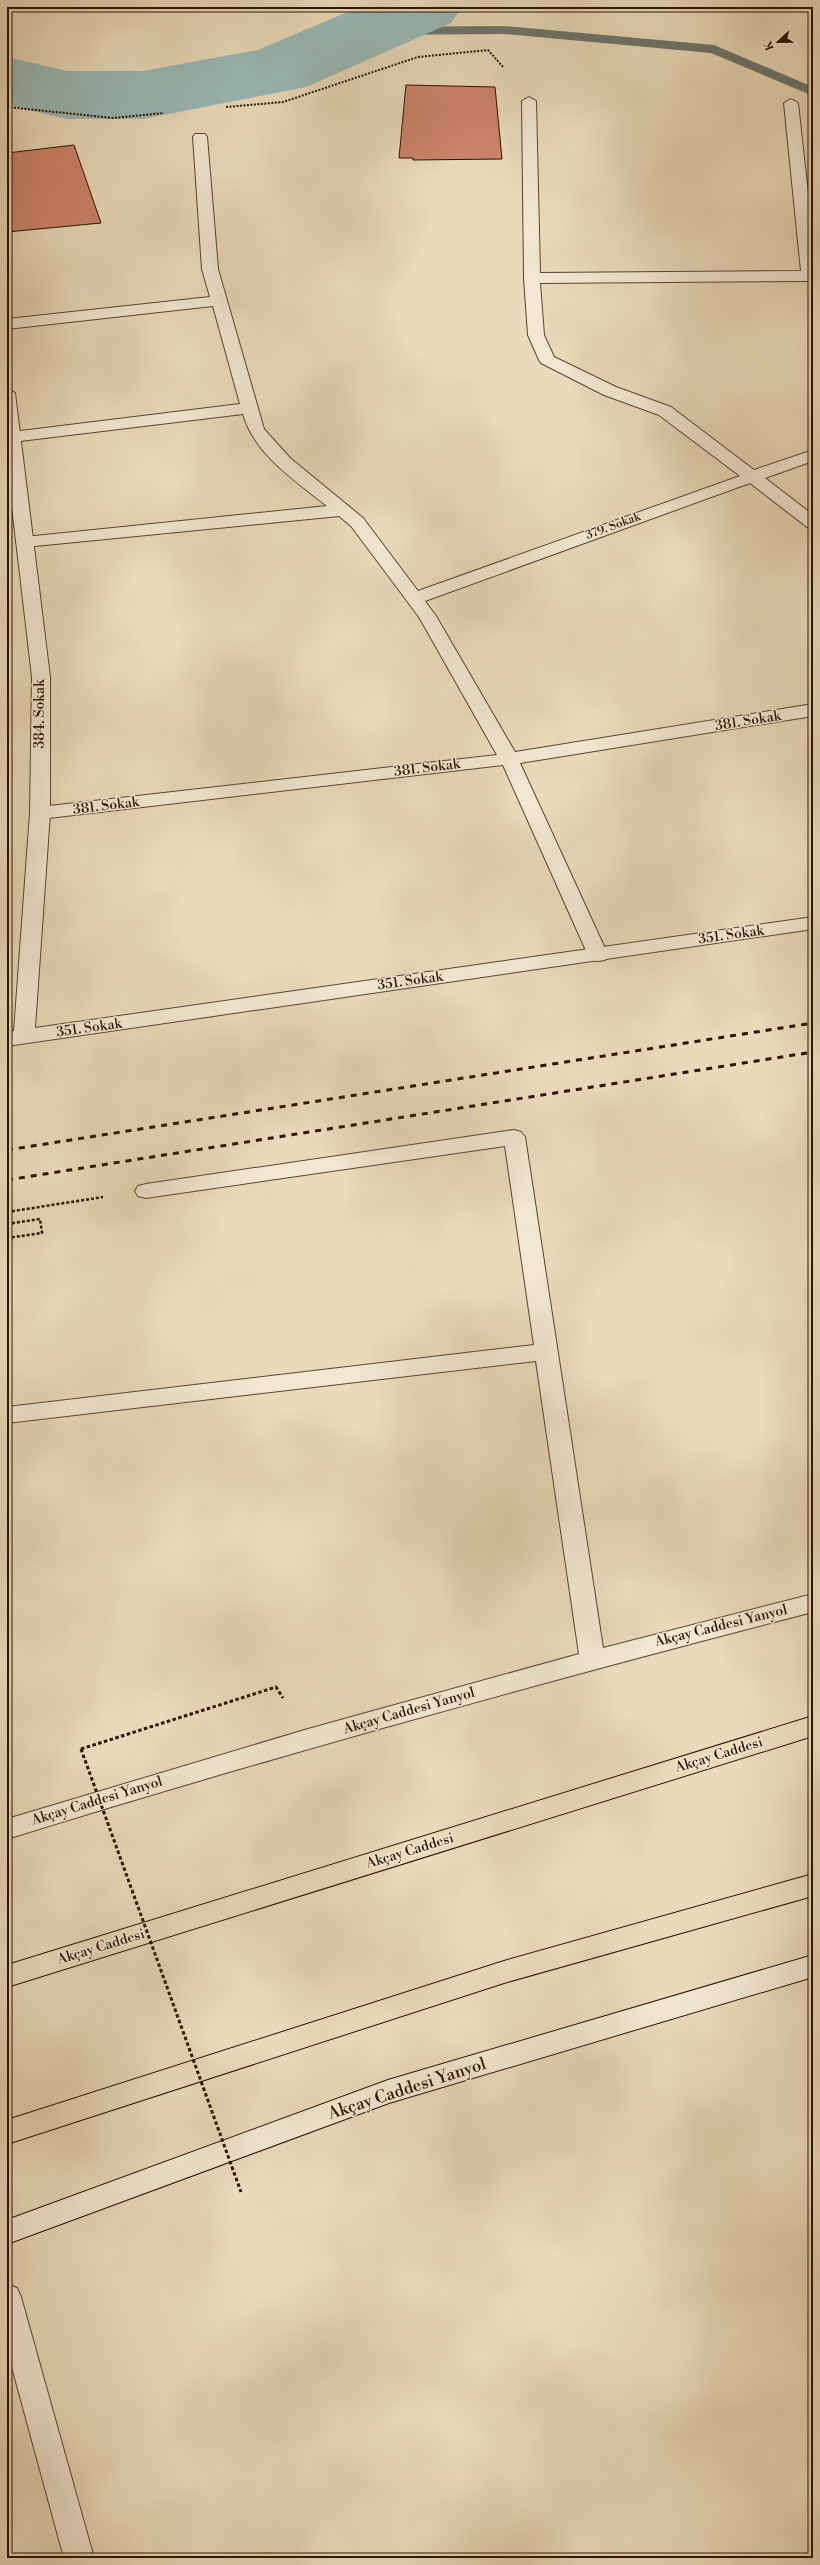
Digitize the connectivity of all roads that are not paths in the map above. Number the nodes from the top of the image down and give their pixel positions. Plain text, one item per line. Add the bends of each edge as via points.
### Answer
1 (529, 101) dead end
2 (791, 103) dead end
3 (200, 137) dead end
4 (811, 276) edge
5 (532, 278) junction
6 (219, 301) junction
7 (7, 324) edge
8 (7, 393) edge
9 (250, 408) junction
10 (11, 448) edge
11 (813, 455) edge
12 (752, 476) junction
13 (342, 510) junction
14 (813, 523) edge
15 (25, 542) junction
16 (413, 599) junction
17 (813, 710) edge
18 (509, 759) junction
19 (40, 813) junction
20 (813, 923) edge
21 (598, 954) junction
22 (16, 1038) edge
23 (146, 1191) road end
24 (547, 1352) junction
25 (7, 1415) edge
26 (813, 1603) edge
27 (592, 1660) junction
28 (813, 1726) edge
29 (7, 1829) edge
30 (813, 1885) edge
31 (813, 1966) edge
32 (7, 1976) edge
33 (7, 2132) edge
34 (7, 2232) edge
35 (7, 2297) edge
36 (78, 2558) edge

1 - 5 street
2 - 4 street
3 - 6 street via 210,269
4 - 5 street
5 - 12 street via 536,334 547,360 610,391 665,411
6 - 7 street
6 - 9 street
8 - 10 street, 384. Sokak
9 - 10 street
9 - 13 street via 256,430 284,462
10 - 15 street, 384. Sokak
11 - 12 street, 379. Sokak
12 - 14 street
12 - 16 street, 379. Sokak
13 - 15 street
13 - 16 street via 357,522
15 - 19 street, 384. Sokak via 41,677
16 - 18 street via 427,616
17 - 18 street, 381. Sokak
18 - 19 street, 381. Sokak
18 - 21 street
19 - 22 street, 384. Sokak
20 - 21 street, 351. Sokak
21 - 22 street, 351. Sokak
23 - 24 street via 514,1137
24 - 25 street
24 - 27 street
26 - 27 street, Akçay Caddesi Yanyol
27 - 29 street, Akçay Caddesi Yanyol via 148,1785
28 - 32 highway, Akçay Caddesi
30 - 33 highway via 504,1972
31 - 34 street, Akçay Caddesi Yanyol via 388,2092
35 - 36 street

